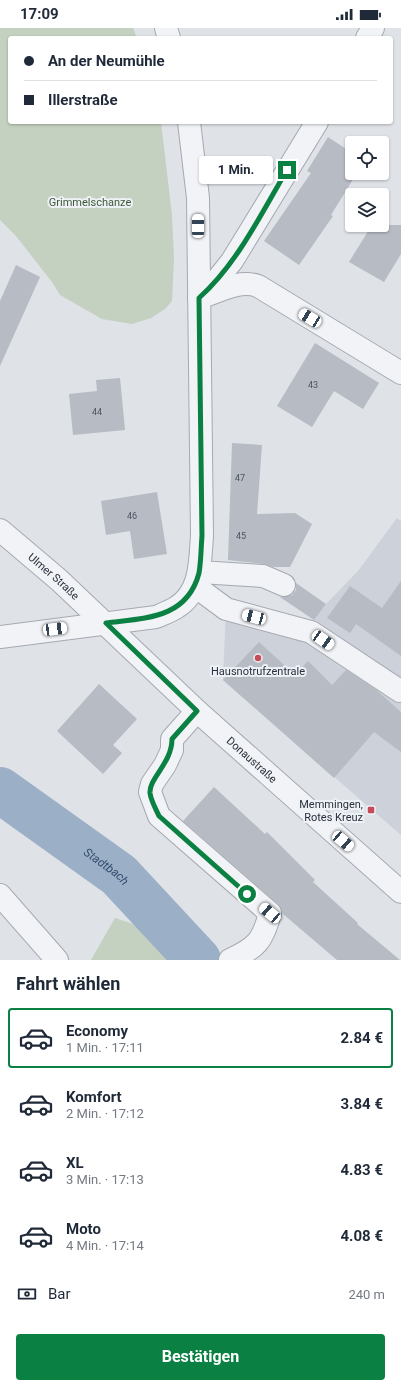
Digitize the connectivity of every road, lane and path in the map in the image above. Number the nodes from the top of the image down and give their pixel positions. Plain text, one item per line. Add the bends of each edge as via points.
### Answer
1 (189, 124) edge
2 (315, 124) edge
3 (199, 298) junction
4 (401, 373) edge
5 (0, 530) edge
6 (197, 579) junction
7 (284, 585) dead end
8 (106, 623) junction
9 (0, 637) edge
10 (401, 689) edge
11 (197, 711) junction
12 (401, 892) edge
13 (0, 895) edge
14 (58, 960) edge
15 (230, 960) edge

1 - 3 street via 198,198
2 - 3 street via 232,261
3 - 4 street via 239,284 258,286
3 - 6 street via 202,529
5 - 8 street, Ulmer Straße via 40,562
6 - 7 street via 262,576
6 - 8 street via 192,592 177,607 156,616
6 - 10 street via 226,609 311,632 400,691
8 - 9 street
8 - 11 street, Donaustraße
11 - 12 street, Donaustraße
11 - 15 street via 172,739 172,750 150,792 159,816 270,913 265,934 250,951
13 - 14 street

